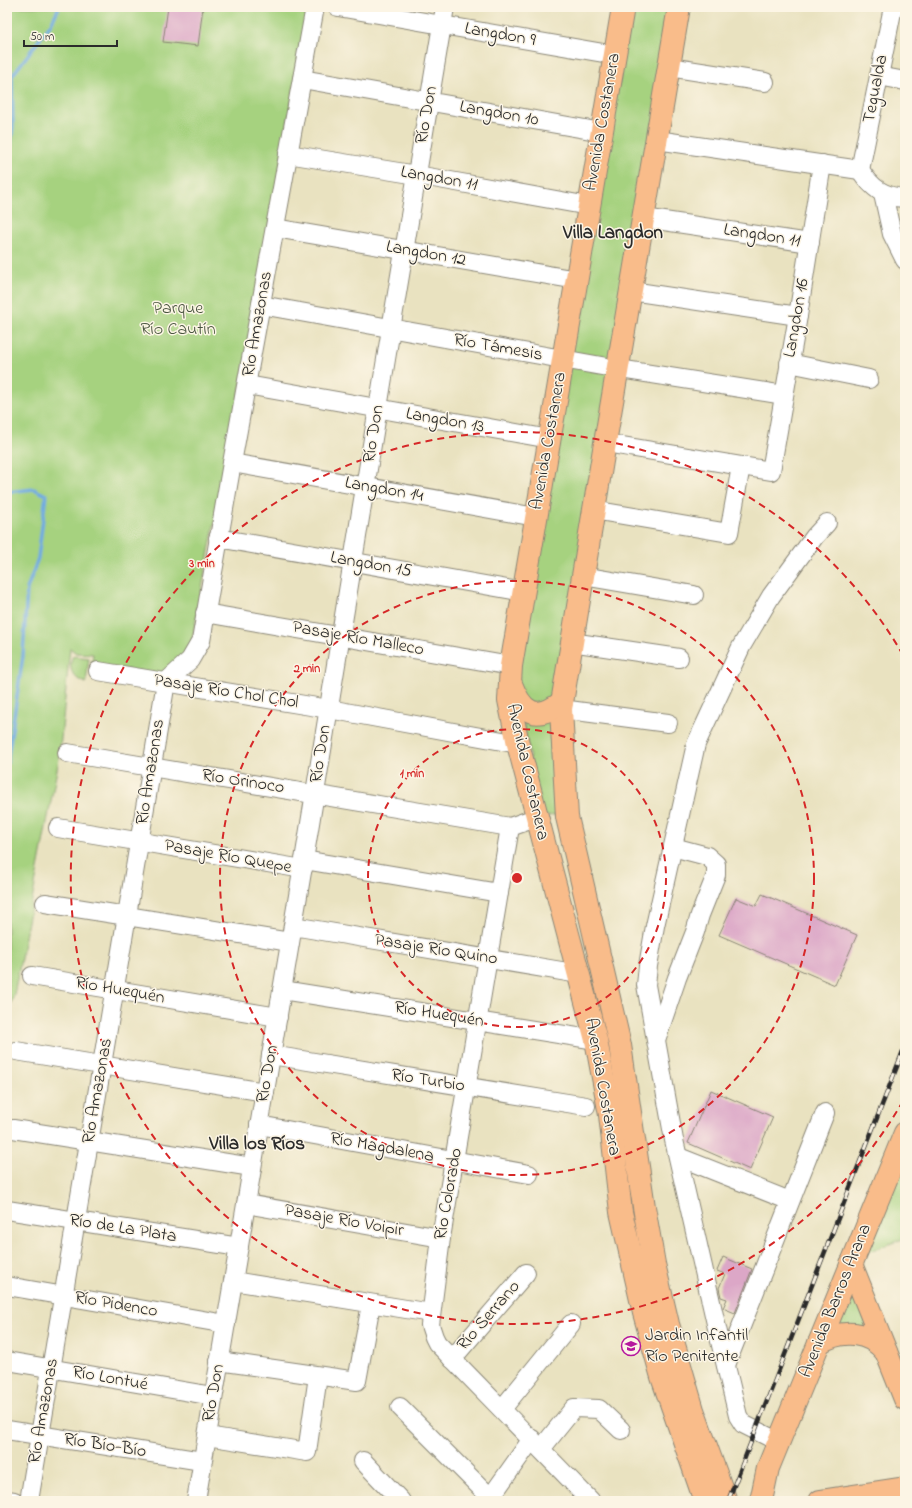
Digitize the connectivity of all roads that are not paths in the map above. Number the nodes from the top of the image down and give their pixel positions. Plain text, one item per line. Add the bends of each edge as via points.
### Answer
1 (315, 7) edge
2 (338, 7) edge
3 (445, 7) edge
4 (623, 7) edge
5 (679, 7) edge
6 (893, 7) edge
7 (442, 25) junction
8 (615, 56) junction
9 (669, 67) junction
10 (879, 76) junction
11 (302, 79) junction
12 (905, 81) edge
13 (765, 82) dead end
14 (429, 101) junction
15 (602, 132) junction
16 (657, 140) junction
17 (288, 154) junction
18 (822, 164) junction
19 (860, 170) junction
20 (417, 174) junction
21 (883, 194) junction
22 (905, 198) edge
23 (589, 206) junction
24 (644, 218) junction
25 (275, 228) junction
26 (810, 243) junction
27 (404, 250) junction
28 (905, 260) edge
29 (577, 280) junction
30 (631, 291) junction
31 (261, 305) junction
32 (798, 316) junction
33 (391, 329) junction
34 (563, 359) junction
35 (790, 364) junction
36 (618, 368) junction
37 (869, 379) dead end
38 (247, 385) junction
39 (784, 394) junction
40 (378, 408) junction
41 (550, 439) junction
42 (604, 443) junction
43 (232, 462) junction
44 (741, 466) junction
45 (365, 486) junction
46 (594, 510) junction
47 (536, 517) junction
48 (827, 523) dead end
49 (218, 538) junction
50 (353, 562) junction
51 (583, 576) junction
52 (524, 592) junction
53 (694, 595) dead end
54 (205, 613) junction
55 (341, 636) junction
56 (571, 642) junction
57 (679, 658) dead end
58 (98, 671) dead end
59 (511, 673) junction
60 (166, 682) junction
61 (562, 705) junction
62 (329, 709) junction
63 (668, 724) dead end
64 (518, 744) junction
65 (67, 753) dead end
66 (152, 767) junction
67 (315, 794) junction
68 (538, 820) junction
69 (510, 827) junction
70 (58, 828) dead end
71 (140, 842) junction
72 (673, 847) junction
73 (303, 865) junction
74 (500, 893) junction
75 (45, 903) dead end
76 (127, 916) junction
77 (292, 934) junction
78 (489, 958) junction
79 (579, 974) junction
80 (32, 976) dead end
81 (115, 990) junction
82 (282, 990) junction
83 (278, 1017) junction
84 (478, 1022) junction
85 (596, 1040) junction
86 (656, 1040) junction
87 (16, 1052) dead end
88 (271, 1055) junction
89 (102, 1065) junction
90 (467, 1087) junction
91 (265, 1092) junction
92 (586, 1106) dead end
93 (825, 1113) dead end
94 (259, 1125) junction
95 (13, 1129) dead end
96 (90, 1141) junction
97 (904, 1145) edge
98 (678, 1158) junction
99 (455, 1161) junction
100 (252, 1167) junction
101 (529, 1174) dead end
102 (790, 1201) junction
103 (246, 1204) junction
104 (7, 1210) edge
105 (76, 1221) junction
106 (441, 1238) junction
107 (239, 1247) junction
108 (851, 1264) junction
109 (526, 1273) dead end
110 (233, 1280) junction
111 (7, 1286) edge
112 (64, 1295) junction
113 (371, 1304) junction
114 (431, 1313) junction
115 (226, 1324) junction
116 (572, 1324) dead end
117 (819, 1343) junction
118 (886, 1353) junction
119 (452, 1359) junction
120 (7, 1361) edge
121 (219, 1361) junction
122 (726, 1365) junction
123 (52, 1368) junction
124 (318, 1376) junction
125 (214, 1396) junction
126 (905, 1399) edge
127 (400, 1407) dead end
128 (502, 1409) junction
129 (7, 1430) edge
130 (621, 1430) dead end
131 (40, 1436) junction
132 (207, 1436) junction
133 (779, 1442) junction
134 (537, 1444) junction
135 (202, 1461) junction
136 (363, 1462) dead end
137 (768, 1468) junction
138 (905, 1489) edge
139 (7, 1500) edge
140 (491, 1500) edge
141 (14, 1501) edge
142 (29, 1501) edge
143 (196, 1501) edge
144 (401, 1501) edge
145 (591, 1501) edge
146 (704, 1501) edge
147 (726, 1501) edge
148 (750, 1501) edge
149 (761, 1501) edge
150 (820, 1501) edge
151 (869, 1501) edge

1 - 11 street, Río Amazonas
2 - 7 street, Langdon 9
3 - 7 street, Río Don
4 - 8 main road, Avenida Costanera
5 - 9 main road, Avenida Costanera
6 - 10 street, Tegualda
7 - 8 street, Langdon 9
7 - 14 street, Río Don
8 - 15 main road, Avenida Costanera
9 - 13 street
9 - 16 main road, Avenida Costanera
10 - 12 street
10 - 19 street, Tegualda
11 - 14 street, Langdon 10
11 - 17 street, Río Amazonas
14 - 15 street, Langdon 10
14 - 20 street, Río Don
15 - 23 main road, Avenida Costanera
16 - 18 street
16 - 24 main road, Avenida Costanera
17 - 20 street, Langdon 11
17 - 25 street, Río Amazonas
18 - 19 street
18 - 26 street, Langdon 16
19 - 21 street via 869,184
20 - 23 street, Langdon 11
20 - 27 street, Río Don
21 - 22 street
21 - 28 street via 892,234
23 - 29 main road, Avenida Costanera
24 - 26 street, Langdon 11
24 - 30 main road, Avenida Costanera
25 - 27 street, Langdon 12
25 - 31 street, Río Amazonas
26 - 32 street, Langdon 16
27 - 29 street, Langdon 12
27 - 33 street, Río Don
29 - 34 main road, Avenida Costanera
30 - 32 street
30 - 36 main road, Avenida Costanera
31 - 33 street, Río Támesis
31 - 38 street, Río Amazonas
32 - 35 street, Langdon 16
33 - 34 street, Río Támesis
33 - 40 street, Río Don
34 - 36 street, Río Támesis
34 - 41 main road, Avenida Costanera
35 - 37 street
35 - 39 street, Langdon 16
36 - 39 street, Río Támesis
36 - 42 main road, Avenida Costanera
38 - 40 street, Langdon 13
38 - 43 street, Río Amazonas
39 - 44 street, Langdon 16 via 771,471
40 - 41 street, Langdon 13
40 - 45 street, Río Don
41 - 47 main road, Avenida Costanera
42 - 44 street
42 - 46 main road, Avenida Costanera
43 - 45 street, Langdon 14
43 - 49 street, Río Amazonas
44 - 46 street via 729,533
45 - 47 street, Langdon 14
45 - 50 street, Río Don
46 - 51 main road, Avenida Costanera
47 - 52 main road, Avenida Costanera
48 - 72 street via 771,596 741,647 696,744
49 - 50 street, Langdon 15
49 - 54 street, Río Amazonas
50 - 52 street, Langdon 15
50 - 55 street, Río Don
51 - 53 street
51 - 56 main road, Avenida Costanera
52 - 59 main road, Avenida Costanera
54 - 55 street, Pasaje Río Malleco
54 - 60 street, Río Amazonas via 201,641 190,660
55 - 59 street, Pasaje Río Malleco
55 - 62 street, Río Don
56 - 57 street
56 - 61 main road, Avenida Costanera
58 - 60 street, Pasaje Río Chol Chol
59 - 61 main road via 516,697 530,711 547,712
59 - 64 main road, Avenida Costanera via 509,700
60 - 62 street, Pasaje Río Chol Chol
60 - 66 street, Río Amazonas
61 - 63 street
61 - 147 main road, Avenida Costanera via 567,817 620,1045 654,1264 691,1403
62 - 64 street, Pasaje Río Chol Chol
62 - 67 street, Río Don
64 - 68 main road, Avenida Costanera
65 - 66 street, Río Orinoco
66 - 67 street, Río Orinoco
66 - 71 street, Río Amazonas
67 - 69 street, Río Orinoco
67 - 73 street, Río Don
68 - 69 street, Río Orinoco
68 - 79 main road, Avenida Costanera
69 - 74 street, Río Colorado
70 - 71 street, Pasaje Río Quepe
71 - 73 street, Pasaje Río Quepe
71 - 76 street, Río Amazonas
72 - 86 street via 646,985
72 - 86 street via 706,856 716,864 716,875
73 - 74 street, Pasaje Río Quepe
73 - 77 street, Río Don
74 - 78 street, Río Colorado
75 - 76 street, Pasaje Río Quino
76 - 77 street, Pasaje Río Quino
76 - 81 street, Río Amazonas
77 - 78 street, Pasaje Río Quino
77 - 82 street, Río Don
78 - 79 street, Pasaje Río Quino
78 - 84 street, Río Colorado
79 - 85 main road, Avenida Costanera
80 - 81 street, Río Huequén
81 - 83 street, Río Huequén
81 - 89 street, Río Amazonas
82 - 83 street, Río Don
82 - 84 street, Río Huequén
83 - 88 street, Río Don
84 - 85 street, Río Huequén
84 - 90 street, Río Colorado
85 - 146 main road, Avenida Costanera via 610,1115 621,1212 644,1313 662,1377
86 - 98 street
87 - 89 street
88 - 90 street, Río Turbio
88 - 91 street, Río Don
89 - 91 street
89 - 96 street, Río Amazonas
90 - 92 street, Río Turbio
90 - 99 street, Río Colorado
91 - 94 street, Río Don
93 - 102 street
94 - 99 street, Río Magdalena
94 - 100 street, Río Don
95 - 96 street
96 - 100 street
96 - 105 street, Río Amazonas
97 - 108 main road, Avenida Barros Arana
98 - 102 street
98 - 122 street
99 - 101 street, Río Magdalena
99 - 106 street, Río Colorado
100 - 103 street, Río Don
102 - 122 street
103 - 106 street, Pasaje Río Voipir
103 - 107 street, Río Don
104 - 105 street, Río de La Plata
105 - 107 street, Río de La Plata
105 - 112 street, Río Amazonas
106 - 114 street, Río Colorado
107 - 110 street, Río Don
108 - 117 main road, Avenida Barros Arana
108 - 118 main road
109 - 119 street, Río Serrano
110 - 113 street
110 - 115 street, Río Don
111 - 112 street, Río Pidenco
112 - 115 street, Río Pidenco
112 - 123 street, Río Amazonas
113 - 114 street
113 - 124 street via 358,1381
114 - 119 street, Río Colorado via 430,1325 434,1337
115 - 121 street, Río Don
116 - 128 street
117 - 118 main road via 836,1335 854,1334 872,1339
117 - 133 main road, Avenida Barros Arana
118 - 126 main road
119 - 128 street, Río Colorado
120 - 123 street, Río Lontué
121 - 124 street
121 - 125 street, Río Don
122 - 133 street via 738,1416 743,1424
123 - 125 street, Río Lontué
123 - 131 street, Río Amazonas
124 - 132 street via 307,1452
125 - 132 street, Río Don
127 - 140 street
128 - 134 street, Río Colorado
129 - 131 street, Río Bío-Bío
130 - 134 street via 599,1408 574,1408
131 - 135 street, Río Bío-Bío
131 - 142 street, Río Amazonas
132 - 135 street, Río Don
133 - 137 main road, Avenida Barros Arana
134 - 140 street
134 - 145 street, Río Colorado
135 - 143 street, Río Don
136 - 144 street
137 - 148 main road, Avenida Barros Arana
137 - 149 main road, Avenida Barros Arana
138 - 150 main road
138 - 151 main road
139 - 141 street

